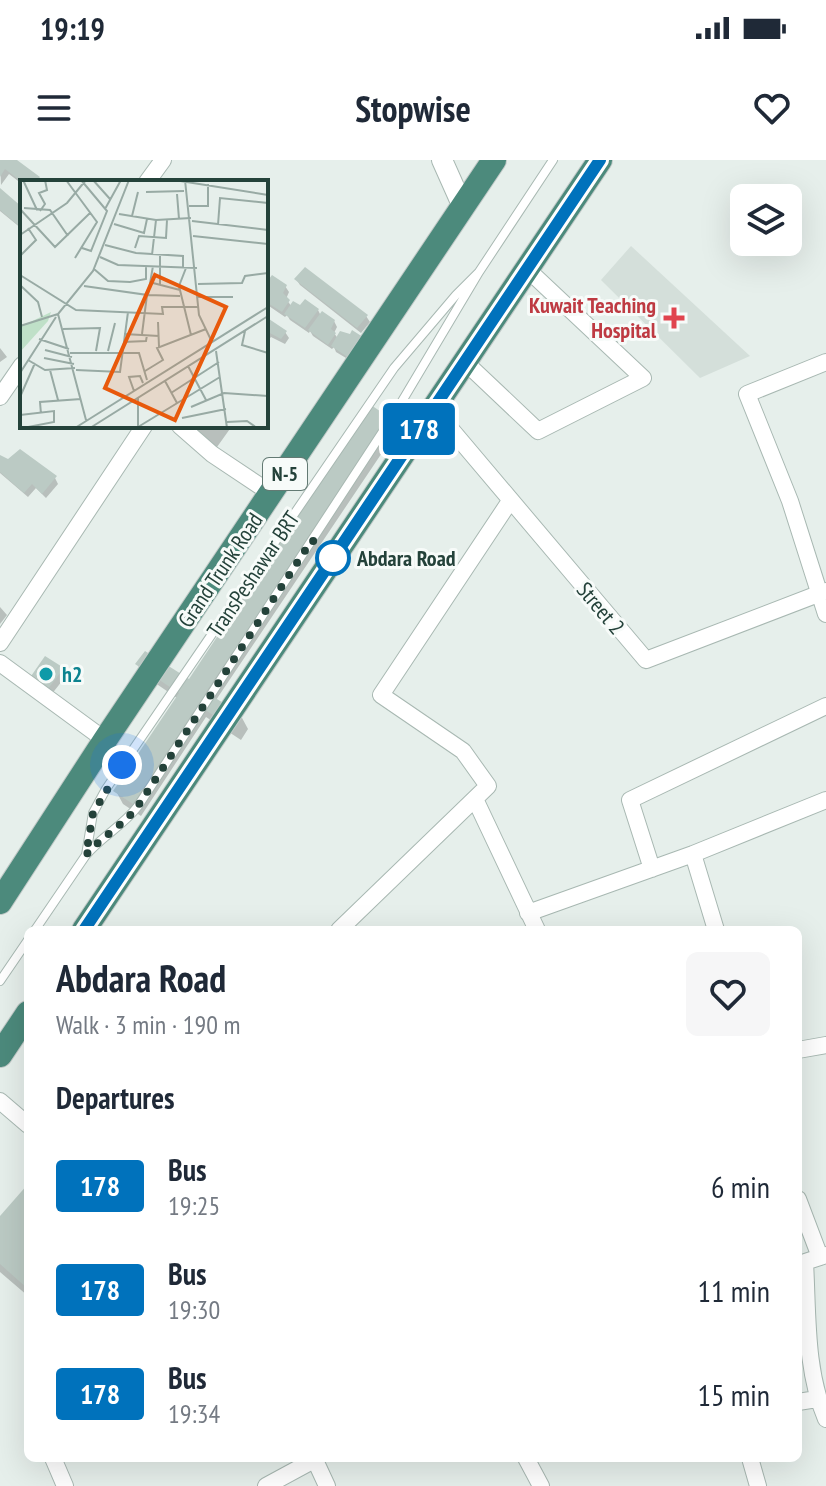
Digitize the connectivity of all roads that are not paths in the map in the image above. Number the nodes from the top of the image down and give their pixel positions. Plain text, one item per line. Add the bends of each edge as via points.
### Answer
1 (163, 160) edge
2 (442, 160) edge
3 (494, 160) edge
4 (553, 160) edge
5 (600, 160) edge
6 (148, 180) edge
7 (463, 207) junction
8 (526, 268) junction
9 (479, 272) junction
10 (464, 361) junction
11 (826, 362) edge
12 (20, 368) edge
13 (0, 397) edge
14 (433, 408) junction
15 (143, 428) edge
16 (182, 428) edge
17 (272, 494) junction
18 (510, 501) junction
19 (823, 592) edge
20 (826, 614) edge
21 (0, 643) edge
22 (0, 663) edge
23 (826, 706) edge
24 (105, 740) junction
25 (475, 799) junction
26 (826, 800) edge
27 (693, 854) junction
28 (86, 855) junction
29 (652, 869) junction
30 (0, 902) edge
31 (528, 913) junction
32 (38, 926) edge
33 (87, 926) edge
34 (343, 926) edge
35 (535, 926) edge
36 (715, 926) edge
37 (24, 946) edge
38 (0, 981) edge
39 (24, 1019) edge
40 (826, 1045) edge
41 (802, 1049) edge
42 (0, 1055) edge
43 (0, 1101) edge
44 (24, 1122) edge
45 (802, 1216) edge
46 (812, 1259) edge
47 (817, 1399) junction
48 (802, 1401) edge
49 (826, 1419) edge
50 (55, 1462) edge
51 (309, 1462) edge
52 (315, 1462) edge
53 (528, 1462) edge
54 (751, 1462) edge
55 (65, 1486) edge
56 (266, 1486) edge
57 (327, 1486) edge
58 (541, 1486) edge
59 (758, 1486) edge

1 - 6 street
2 - 7 street
3 - 7 highway, Grand Trunk Road / N-5
4 - 9 lane, TransPeshawar BRT
5 - 8 highway
7 - 17 highway, Grand Trunk Road / N-5
8 - 10 highway
8 - 10 street via 643,378 538,431
9 - 28 lane, TransPeshawar BRT via 402,402 138,806
9 - 28 lane, TransPeshawar BRT via 394,368 106,789 93,813
10 - 14 highway
11 - 19 street via 747,394
12 - 13 street
14 - 18 street, Street 2
14 - 33 highway
15 - 21 street
16 - 17 street
17 - 24 highway, Grand Trunk Road / N-5
18 - 19 street, Street 2 via 646,660
18 - 25 street via 381,695 463,751 488,786
19 - 20 street
22 - 24 street
23 - 29 street via 630,800
24 - 30 highway, Grand Trunk Road / N-5
25 - 31 street
25 - 34 street
26 - 27 street
27 - 29 street
27 - 36 street
28 - 32 lane, TransPeshawar BRT
29 - 31 street
31 - 35 street
37 - 38 lane
39 - 42 highway
40 - 41 street
43 - 44 street
45 - 46 street
46 - 47 street via 810,1357
47 - 48 street
47 - 49 street
50 - 55 street
51 - 56 street
52 - 57 street
53 - 58 street
54 - 59 street

